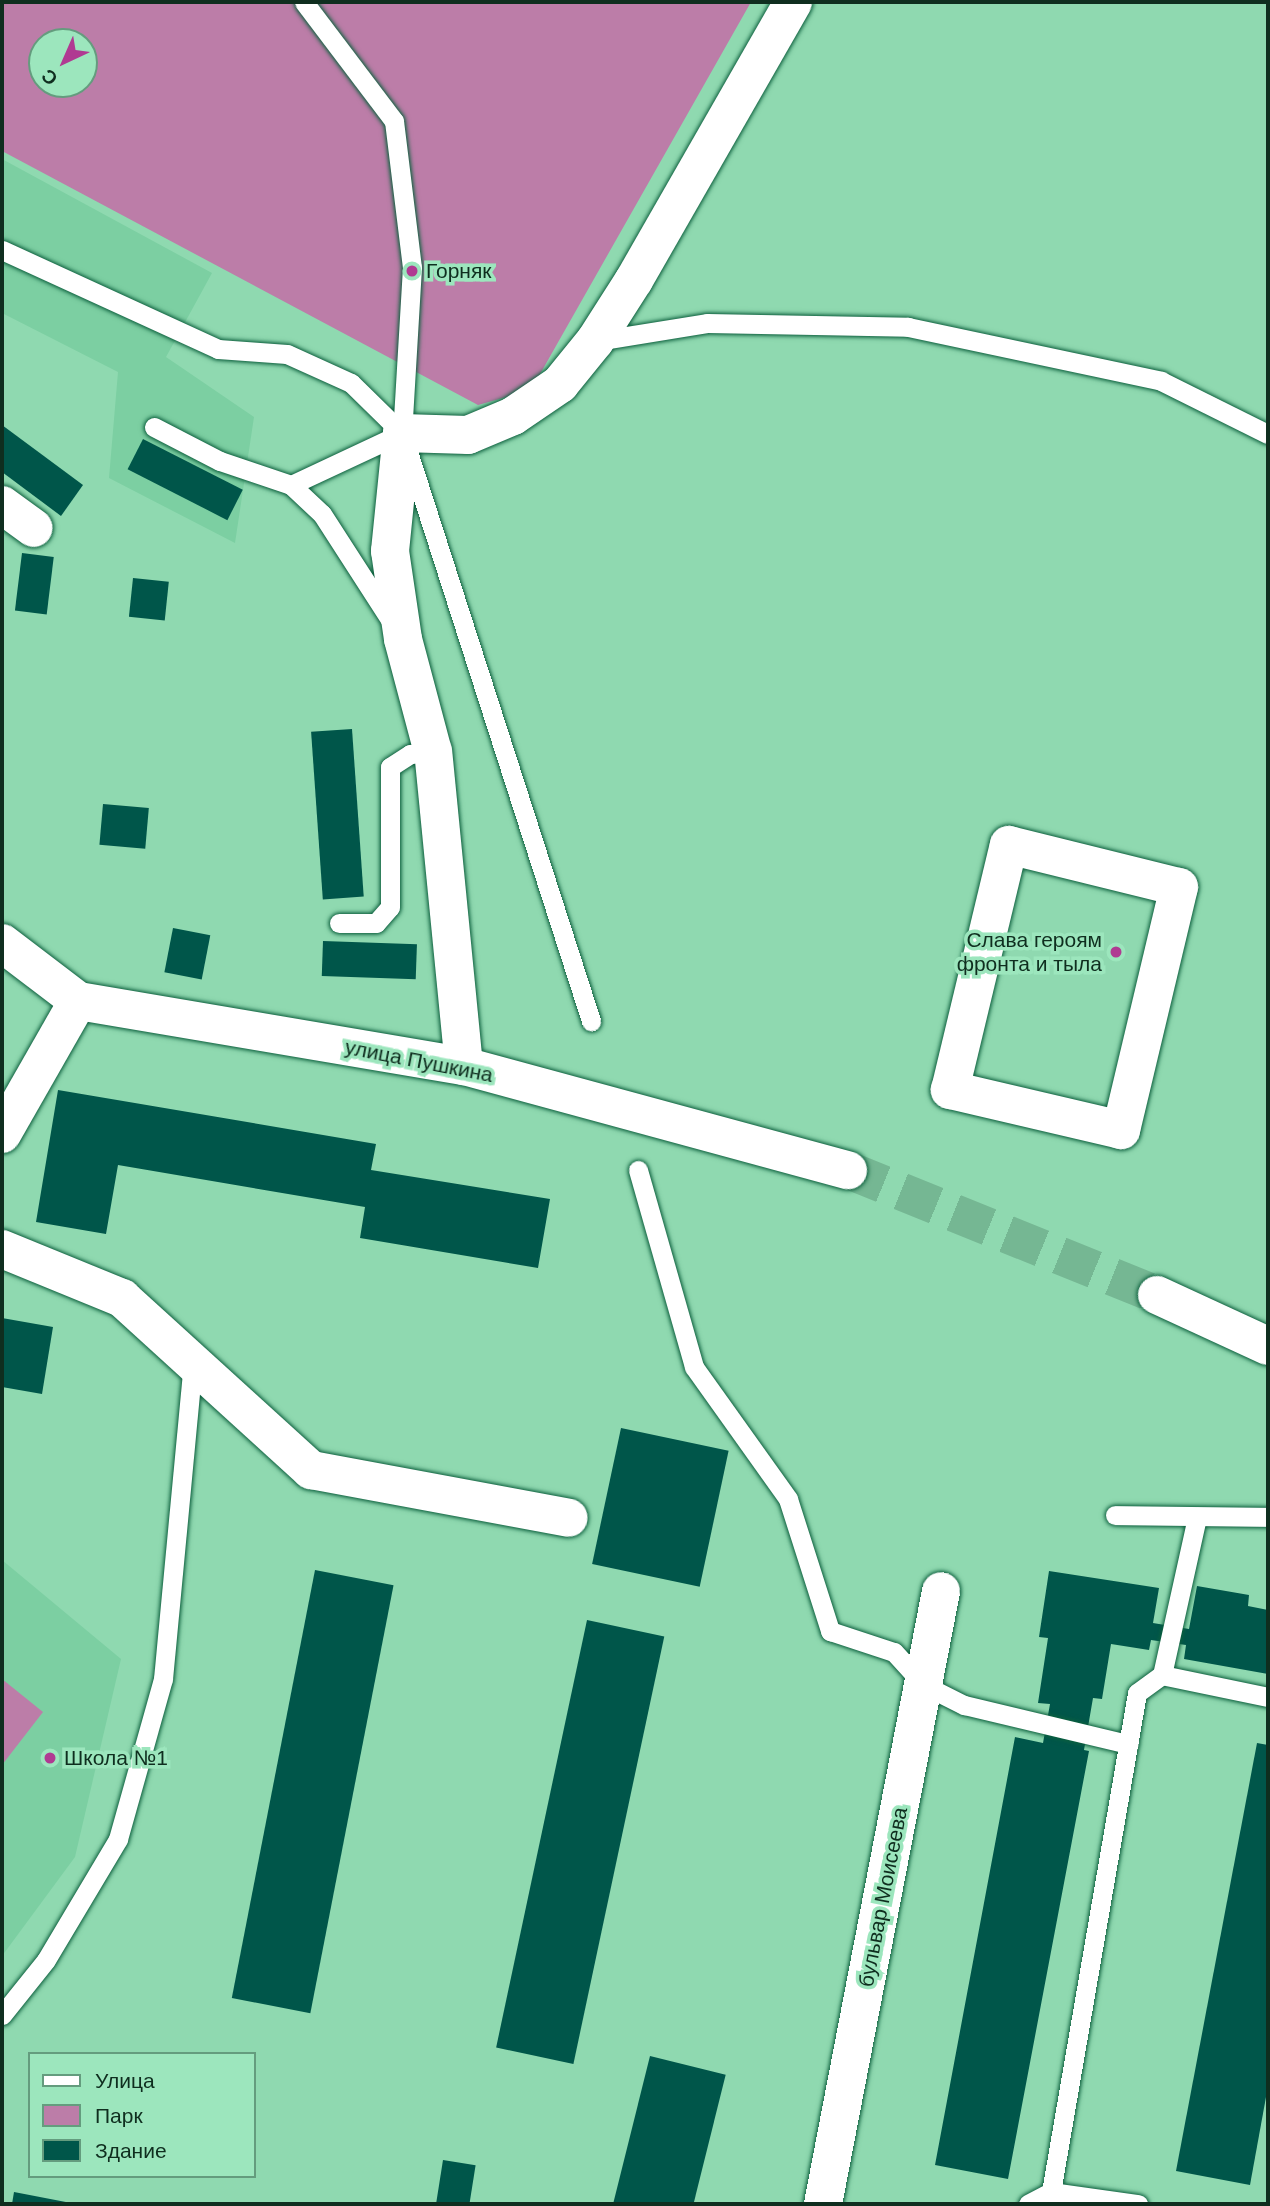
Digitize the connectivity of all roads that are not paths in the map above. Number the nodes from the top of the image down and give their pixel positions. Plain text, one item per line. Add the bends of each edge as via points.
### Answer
1 (304, 2) edge
2 (793, 2) edge
3 (2, 250) edge
4 (595, 341) junction
5 (155, 427) dead end
6 (402, 432) junction
7 (1268, 434) edge
8 (291, 485) junction
9 (2, 505) edge
10 (34, 528) dead end
11 (403, 639) junction
12 (433, 752) junction
13 (339, 923) dead end
14 (2, 943) edge
15 (78, 1001) junction
16 (592, 1021) dead end
17 (464, 1066) junction
18 (950, 1090) joint
19 (2, 1134) edge
20 (638, 1170) dead end
21 (848, 1170) tunnel mouth
22 (2, 1248) edge
23 (1157, 1295) tunnel mouth
24 (1268, 1346) edge
25 (193, 1362) junction
26 (1115, 1515) dead end
27 (1197, 1517) junction
28 (1268, 1517) edge
29 (569, 1518) dead end
30 (942, 1591) dead end
31 (1162, 1675) junction
32 (924, 1685) junction
33 (1268, 1697) edge
34 (1128, 1744) junction
35 (2, 2015) edge
36 (1051, 2192) junction
37 (823, 2204) edge
38 (1028, 2204) edge
39 (1139, 2204) edge

1 - 6 lane via 394,121 412,267
2 - 4 street
3 - 6 lane via 218,349 287,354 340,379
4 - 6 street via 560,384 513,416 468,435
4 - 7 lane via 707,323 908,327 1161,381
5 - 8 lane via 220,461
6 - 8 lane
6 - 11 street via 390,551
6 - 16 lane
8 - 11 lane via 322,514
9 - 10 street
11 - 12 street
12 - 13 lane via 410,754 390,767 390,907 376,923
12 - 17 street
14 - 15 street, улица Пушкина
15 - 17 street, улица Пушкина
15 - 19 street
17 - 21 street, улица Пушкина
18 - 18 street via 1009,845 1179,887 1121,1130
20 - 32 lane via 694,1367 788,1499 830,1630 894,1651
22 - 25 street via 122,1298
23 - 24 street
25 - 29 street via 311,1470
25 - 35 lane via 163,1679 118,1839 46,1960
26 - 27 lane
27 - 28 lane
27 - 31 lane
30 - 32 street, бульвар Моисеева
31 - 33 lane
31 - 34 lane via 1137,1693
32 - 34 lane via 964,1705
32 - 37 street, бульвар Моисеева
34 - 36 lane
36 - 38 lane
36 - 39 lane

